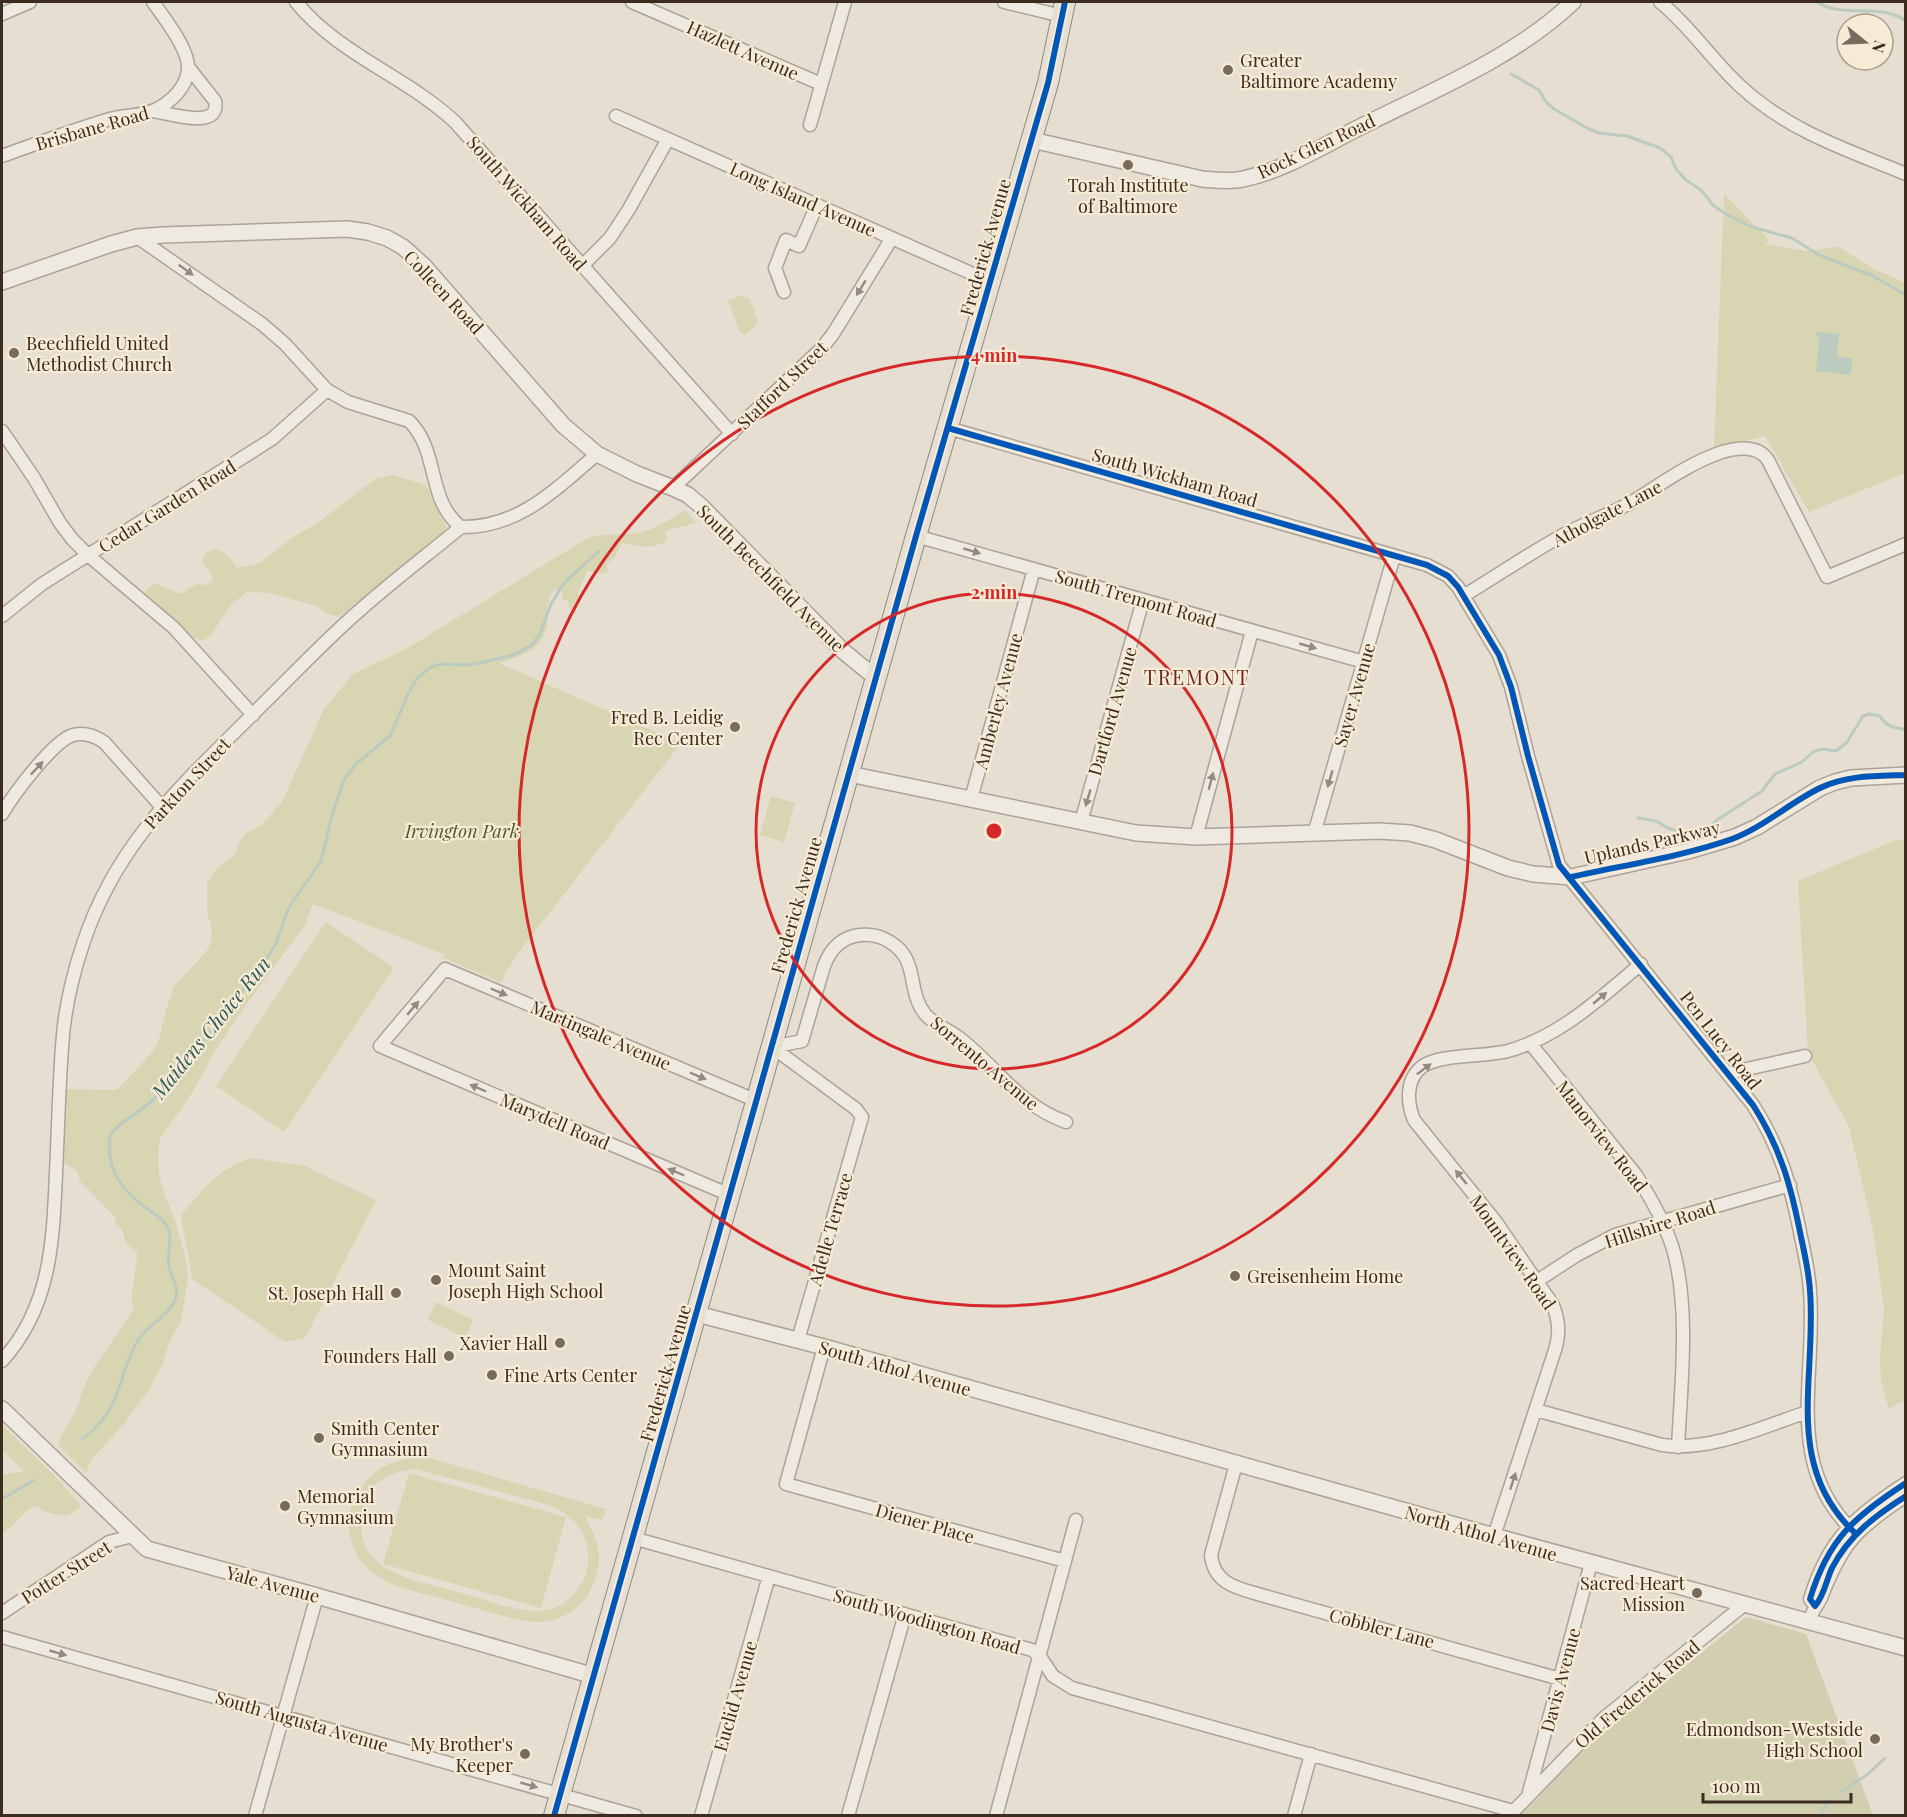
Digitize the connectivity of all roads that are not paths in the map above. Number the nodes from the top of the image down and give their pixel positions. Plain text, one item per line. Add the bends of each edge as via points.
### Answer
1 (30, 2) edge
2 (153, 2) edge
3 (296, 2) edge
4 (632, 2) edge
5 (845, 2) edge
6 (1004, 2) edge
7 (1573, 2) edge
8 (1660, 2) edge
9 (5, 9) edge
10 (1064, 9) edge
11 (189, 68) junction
12 (821, 84) junction
13 (153, 111) junction
14 (616, 116) dead end
15 (810, 125) dead end
16 (668, 139) junction
17 (1032, 140) junction
18 (2, 156) edge
19 (1905, 174) edge
20 (817, 205) junction
21 (137, 237) junction
22 (892, 238) junction
23 (582, 266) junction
24 (2, 282) edge
25 (991, 282) junction
26 (784, 292) dead end
27 (327, 390) junction
28 (948, 428) junction
29 (2, 431) edge
30 (732, 434) junction
31 (597, 454) junction
32 (673, 488) junction
33 (461, 527) junction
34 (916, 536) junction
35 (1905, 544) edge
36 (88, 555) junction
37 (1394, 556) junction
38 (1034, 569) junction
39 (1465, 595) junction
40 (1143, 600) junction
41 (2, 616) edge
42 (1252, 631) junction
43 (1364, 662) junction
44 (876, 678) junction
45 (253, 715) junction
46 (849, 774) junction
47 (1905, 775) edge
48 (971, 799) junction
49 (161, 806) junction
50 (2, 814) edge
51 (1081, 822) junction
52 (1314, 834) junction
53 (1196, 837) junction
54 (1571, 877) junction
55 (1641, 964) junction
56 (445, 969) joint
57 (1530, 1043) junction
58 (772, 1047) junction
59 (1805, 1056) dead end
60 (1729, 1073) junction
61 (757, 1101) junction
62 (1066, 1122) dead end
63 (1790, 1185) junction
64 (730, 1195) junction
65 (1662, 1221) junction
66 (1537, 1281) junction
67 (697, 1314) junction
68 (798, 1341) junction
69 (824, 1347) junction
70 (2, 1361) edge
71 (2, 1409) edge
72 (1536, 1410) junction
73 (1807, 1413) junction
74 (1092, 1424) joint
75 (1678, 1447) junction
76 (1236, 1464) junction
77 (1905, 1483) edge
78 (1905, 1496) edge
79 (1076, 1520) dead end
80 (1852, 1530) junction
81 (132, 1536) junction
82 (1494, 1536) junction
83 (633, 1538) junction
84 (1065, 1561) junction
85 (1592, 1563) junction
86 (769, 1576) junction
87 (317, 1596) junction
88 (1745, 1604) junction
89 (2, 1613) edge
90 (905, 1614) junction
91 (1812, 1614) junction
92 (2, 1637) edge
93 (1905, 1648) edge
94 (1039, 1654) junction
95 (594, 1676) junction
96 (1560, 1679) junction
97 (283, 1716) junction
98 (1311, 1755) junction
99 (560, 1794) junction
100 (1528, 1796) junction
101 (1511, 1813) edge
102 (255, 1815) edge
103 (554, 1815) edge
104 (636, 1815) edge
105 (701, 1815) edge
106 (848, 1815) edge
107 (996, 1815) edge
108 (1294, 1815) edge

1 - 9 street
2 - 11 street via 187,56
3 - 23 street, South Wickham Road via 320,26 443,110
4 - 12 street, Hazlett Avenue
5 - 12 street
6 - 10 street
7 - 17 street, Rock Glen Road via 1540,30 1482,65 1283,166 1242,179 1202,179
8 - 19 street via 1740,86 1786,121 1812,136
10 - 17 main road, Frederick Avenue
11 - 13 street, Brisbane Road via 179,92
11 - 13 street via 215,101 214,113 200,118
12 - 15 street
13 - 18 street, Brisbane Road via 114,118
14 - 16 street, Long Island Avenue
16 - 20 street, Long Island Avenue
16 - 23 street via 610,238
17 - 25 main road, Frederick Avenue
20 - 22 street, Long Island Avenue
20 - 26 street via 799,246 786,240 775,268
21 - 24 street
21 -> 27 street via 262,324
21 - 31 street, Colleen Road via 331,229 387,238 424,267 563,425
22 - 25 street, Long Island Avenue
22 -> 30 street, Stafford Street via 821,349
23 - 30 street, South Wickham Road
25 - 28 main road, Frederick Avenue
27 - 33 street via 348,402 409,421 415,427 445,511
27 - 36 street, Cedar Garden Road via 272,439
28 - 34 main road, Frederick Avenue
28 - 37 street, South Wickham Road
29 - 36 street via 60,523
30 - 32 street, Stafford Street
31 - 32 street, South Beechfield Avenue
31 - 33 street via 549,495 518,515 499,523
32 - 44 street, South Beechfield Avenue via 701,506 843,651
33 - 45 street, Parkton Street via 361,609
34 -> 38 street, South Tremont Road
34 - 44 main road, Frederick Avenue
35 - 39 street, Atholgate Lane via 1827,577 1763,452 1742,449 1700,462 1626,505 1561,536
36 - 41 street, Cedar Garden Road
36 - 45 street via 174,628
37 - 39 street, South Wickham Road via 1439,571
37 - 43 street, Sayer Avenue
38 - 40 street, South Tremont Road
38 - 48 street, Amberley Avenue
39 - 54 street, Pen Lucy Road via 1499,655 1556,859
40 - 42 street, South Tremont Road
40 -> 51 street, Dartford Avenue
42 -> 43 street, South Tremont Road
53 -> 42 street
43 -> 52 street, Sayer Avenue
44 - 46 main road, Frederick Avenue
45 - 49 street, Parkton Street
46 - 48 street
46 - 58 main road, Frederick Avenue
47 - 54 street, Uplands Parkway via 1835,782 1726,841
48 - 51 street
50 -> 49 street via 24,782 63,740 84,734 104,742
49 - 70 street, Parkton Street via 111,880 74,972 62,1044 54,1231 48,1269 35,1309
51 - 53 street via 1136,833
52 - 53 street, Uplands Parkway
52 - 54 street, Uplands Parkway via 1410,833 1508,868
54 - 55 street, Pen Lucy Road
57 -> 55 street via 1571,1022
55 - 60 street, Pen Lucy Road
56 -> 61 street, Martingale Avenue
64 -> 56 street, Marydell Road via 380,1046
57 - 65 street, Manorview Road via 1635,1175
66 -> 57 street, Mountview Road via 1496,1222 1414,1120 1408,1097 1413,1079 1423,1066 1443,1059 1491,1055
58 - 61 main road, Frederick Avenue
58 - 62 street, Sorrento Avenue via 802,1041 824,966 836,945 856,935 878,936 896,945 909,962 916,994 933,1021 961,1039 1004,1082 1039,1109
58 - 68 street, Adelle Terrace via 862,1117
59 - 60 street
60 - 63 street, Pen Lucy Road via 1768,1128
61 - 64 main road, Frederick Avenue
63 - 65 street, Hillshire Road
63 - 73 street, Pen Lucy Road via 1811,1293
64 - 67 main road, Frederick Avenue
65 - 66 street, Hillshire Road via 1615,1235
65 - 75 street, Manorview Road via 1673,1248 1683,1303
66 - 72 street, Mountview Road via 1553,1305 1559,1329
67 - 68 street, South Athol Avenue
67 - 83 main road, Frederick Avenue
68 - 69 street, South Athol Avenue
69 - 74 street, South Athol Avenue
69 - 84 street, Diener Place via 786,1484
71 - 81 street, Yale Avenue
72 - 75 street
82 -> 72 street, Mountview Road
73 - 75 street via 1712,1443
73 - 80 street, Pen Lucy Road via 1810,1450 1818,1479 1838,1515
74 - 76 street, North Athol Avenue
76 - 82 street, North Athol Avenue
76 - 96 street, Cobbler Lane via 1212,1545 1212,1566 1225,1582
77 - 80 street via 1866,1509
78 - 80 street
79 - 84 street
80 - 91 street
81 - 87 street, Yale Avenue via 147,1549
81 - 89 street, Potter Street via 109,1542
82 - 85 street, North Athol Avenue
83 - 86 street, South Woodington Road
83 - 95 main road, Frederick Avenue
84 - 94 street
85 - 88 street, North Athol Avenue
85 - 96 street, Davis Avenue
86 - 90 street, South Woodington Road
86 - 105 street, Euclid Avenue
87 - 95 street, Yale Avenue
87 - 97 street
88 - 91 street, North Athol Avenue
88 - 100 street, Old Frederick Road via 1604,1718
90 - 94 street, South Woodington Road
90 - 106 street
91 - 93 street, North Athol Avenue
92 -> 97 street, South Augusta Avenue
94 - 98 street, South Woodington Road via 1053,1676 1072,1688
94 - 107 street
95 - 99 main road, Frederick Avenue
96 - 100 street, Davis Avenue
97 -> 99 street, South Augusta Avenue
97 - 102 street
98 - 101 street, South Woodington Road
98 - 108 street
99 - 103 main road, Frederick Avenue
99 - 104 street, South Augusta Avenue
100 - 101 street, Old Frederick Road

